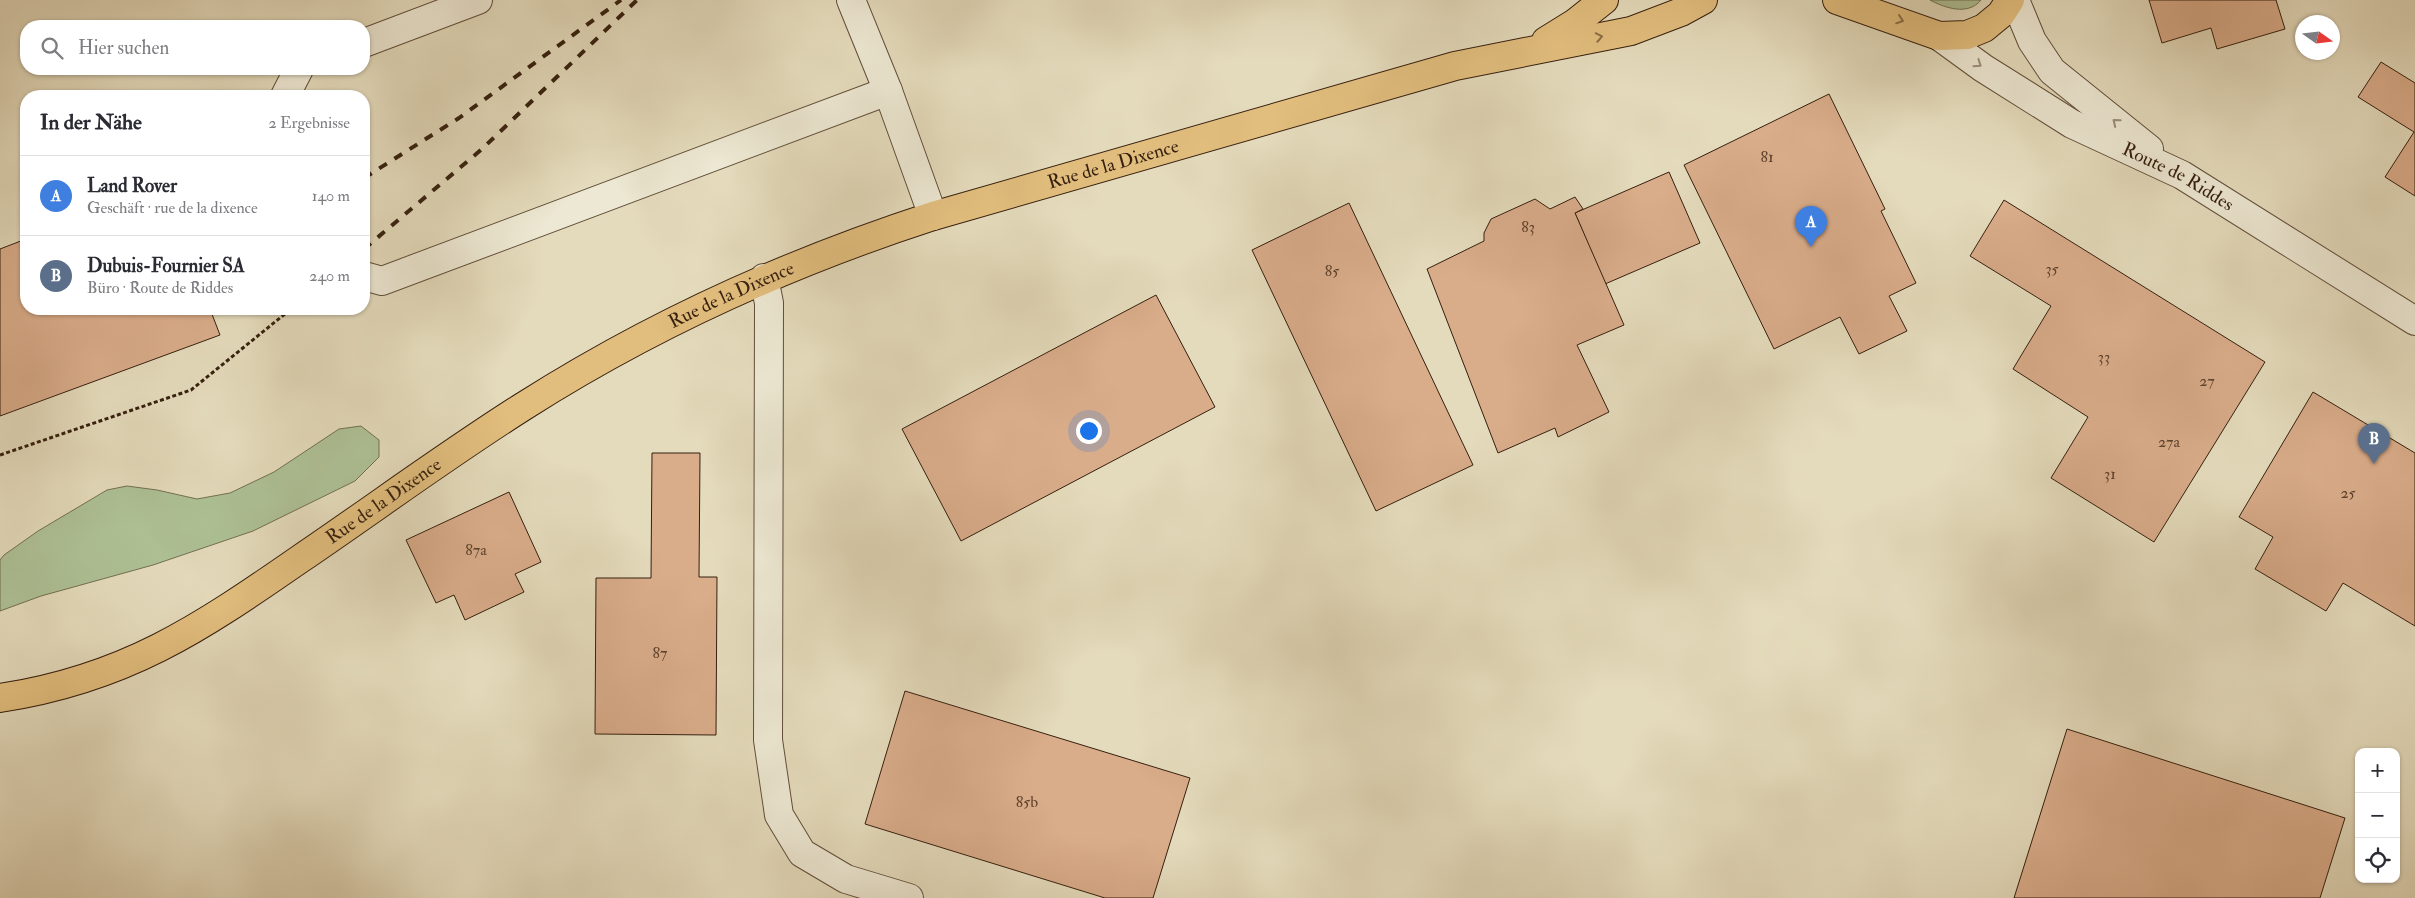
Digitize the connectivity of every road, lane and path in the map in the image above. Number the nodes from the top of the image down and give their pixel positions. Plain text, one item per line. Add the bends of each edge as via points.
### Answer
1 (478, 0) edge
2 (852, 0) edge
3 (1604, 0) edge
4 (1703, 0) edge
5 (1837, 0) edge
6 (2010, 0) edge
7 (2015, 0) edge
8 (1939, 36) junction
9 (370, 41) edge
10 (1534, 49) junction
11 (296, 75) edge
12 (288, 90) edge
13 (888, 91) junction
14 (2182, 174) junction
15 (933, 216) junction
16 (370, 278) edge
17 (764, 278) junction
18 (284, 315) edge
19 (2415, 321) edge
20 (0, 455) edge
21 (0, 698) edge
22 (909, 898) edge

1 - 9 street
2 - 13 street
3 - 10 main road, Rue de la Dixence
10 -> 4 main road, Rue de la Dixence via 1631,31
5 -> 8 main road
6 - 8 main road via 2001,14 1984,28 1967,35
14 -> 7 street via 2052,71 2032,41
8 -> 14 street, Route de Riddes via 2072,124
10 - 15 main road, Rue de la Dixence via 1454,66
11 - 12 street
13 - 15 street
13 - 16 street via 382,281
14 - 19 street, Route de Riddes
15 - 17 main road, Rue de la Dixence
17 - 21 main road, Rue de la Dixence via 672,322 574,375 168,645 84,680
17 - 22 street via 769,310 768,740 779,815 802,853 846,879
18 - 20 path via 191,390

